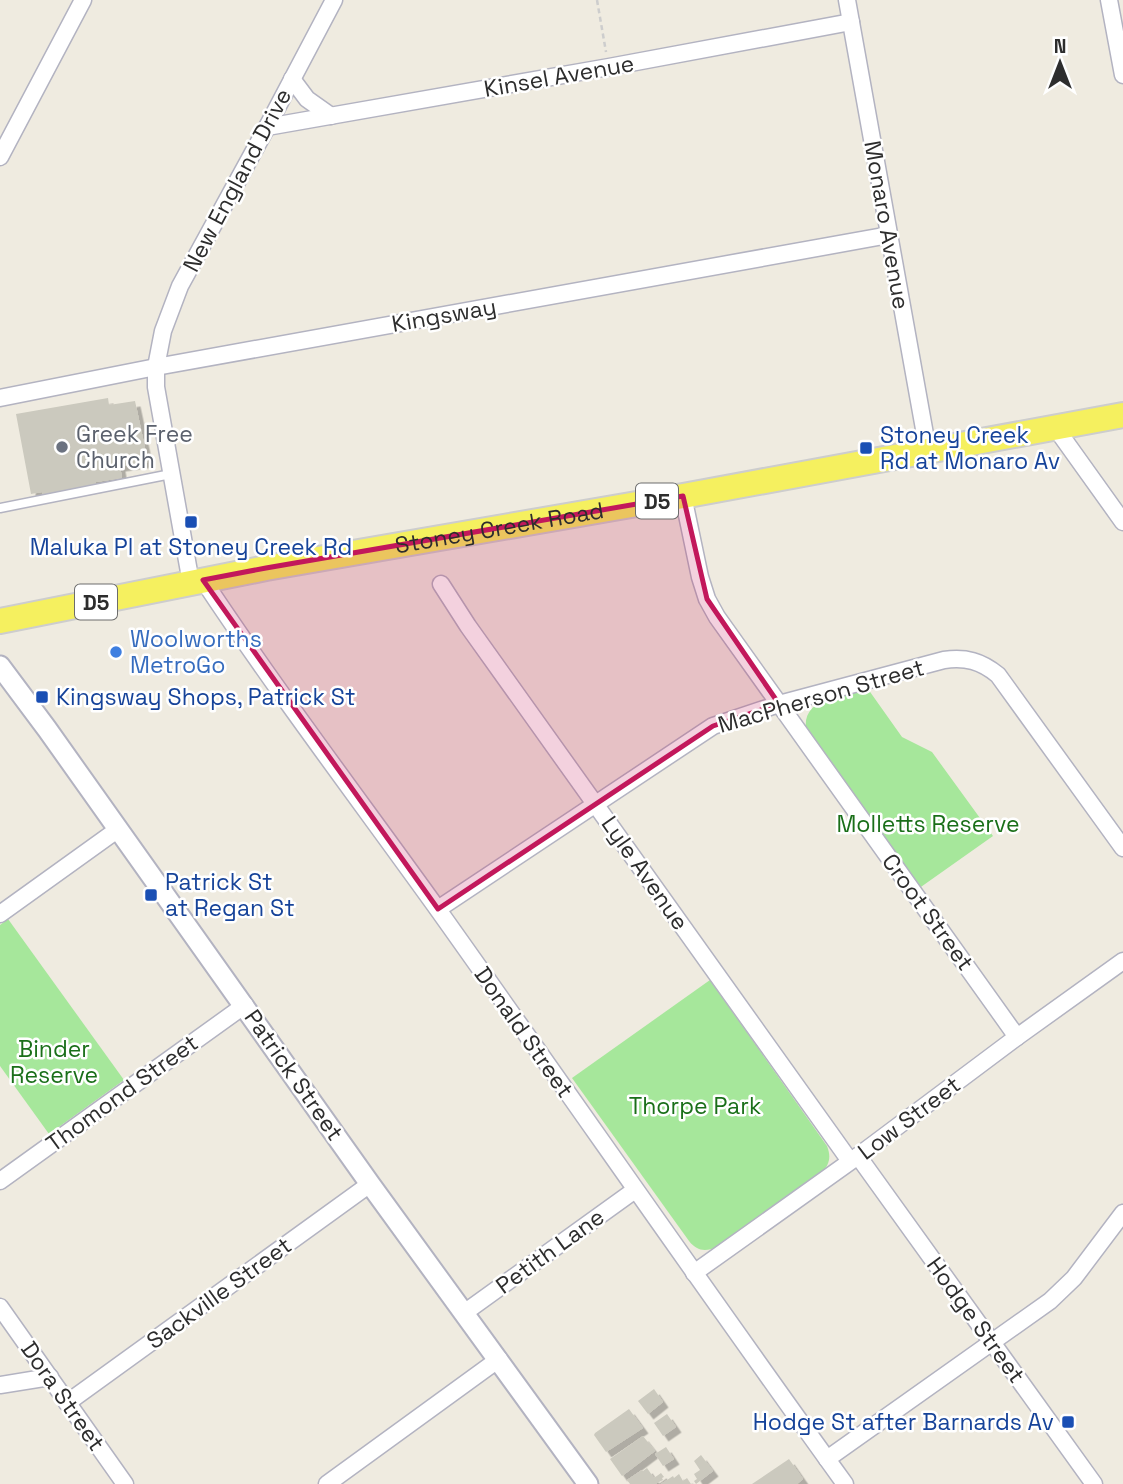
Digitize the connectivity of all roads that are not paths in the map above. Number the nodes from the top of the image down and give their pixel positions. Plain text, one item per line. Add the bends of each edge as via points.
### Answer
1 (83, 0) edge
2 (334, 0) edge
3 (847, 0) edge
4 (1110, 0) edge
5 (851, 22) junction
6 (1123, 75) edge
7 (292, 79) junction
8 (331, 116) junction
9 (267, 127) junction
10 (6, 133) edge
11 (0, 157) edge
12 (889, 234) junction
13 (156, 367) junction
14 (0, 398) edge
15 (1123, 415) edge
16 (1055, 427) junction
17 (928, 451) junction
18 (171, 474) junction
19 (683, 496) junction
20 (0, 508) edge
21 (1123, 522) edge
22 (197, 582) junction
23 (441, 584) dead end
24 (0, 621) edge
25 (0, 666) edge
26 (779, 704) junction
27 (596, 805) junction
28 (117, 830) junction
29 (1123, 848) edge
30 (438, 909) junction
31 (0, 914) edge
32 (1123, 961) edge
33 (245, 1005) junction
34 (1017, 1037) junction
35 (854, 1159) junction
36 (0, 1181) edge
37 (370, 1184) junction
38 (635, 1190) junction
39 (1123, 1213) edge
40 (694, 1273) junction
41 (0, 1307) edge
42 (464, 1313) junction
43 (992, 1342) junction
44 (499, 1360) junction
45 (50, 1377) junction
46 (0, 1385) edge
47 (67, 1403) junction
48 (827, 1459) junction
49 (125, 1484) edge
50 (327, 1484) edge
51 (588, 1484) edge
52 (845, 1484) edge
53 (1094, 1484) edge

1 - 10 street
2 - 7 street, New England Drive
3 - 5 street, Monaro Avenue
4 - 6 street
5 - 8 street, Kinsel Avenue
5 - 12 street, Monaro Avenue
7 - 8 street via 307,99
7 - 9 street, New England Drive
8 - 9 street, Kinsel Avenue
9 - 13 street, New England Drive via 180,286 163,331
10 - 11 street
12 - 13 street, Kingsway
12 - 17 street, Monaro Avenue
13 - 14 street, Kingsway
13 - 18 street, New England Drive
15 - 16 main road, Stoney Creek Road / D5
16 - 17 main road, Stoney Creek Road / D5
16 - 21 street
17 - 19 main road, Stoney Creek Road / D5
18 - 20 lane
18 - 22 street, New England Drive
19 - 22 main road, Stoney Creek Road / D5
19 - 26 street, Croot Street via 707,598
22 - 24 main road, Stoney Creek Road / D5
22 - 30 street, Donald Street
23 - 27 street, Lyle Avenue
25 - 28 street, Patrick Street
26 - 27 street, MacPherson Street via 713,726
26 - 29 street, MacPherson Street via 944,660 973,660 998,675
26 - 34 street, Croot Street
27 - 30 street, MacPherson Street
27 - 35 street, Lyle Avenue
28 - 31 street
28 - 33 street, Patrick Street
30 - 38 street, Donald Street
32 - 34 street, Low Street
33 - 36 street, Thomond Street
33 - 37 street, Patrick Street
34 - 35 street, Low Street
35 - 40 street, Low Street
35 - 43 street, Hodge Street
37 - 42 street, Patrick Street
37 - 47 street, Sackville Street
38 - 40 street, Donald Street
38 - 42 street, Petith Lane
39 - 43 street via 1063,1290
40 - 48 street, Donald Street
41 - 45 street, Dora Street
42 - 44 street, Patrick Street
43 - 48 street
43 - 53 street, Hodge Street
44 - 50 street
44 - 51 street, Patrick Street
45 - 46 street
45 - 47 street, Dora Street
47 - 49 street, Dora Street
48 - 52 street, Donald Street

